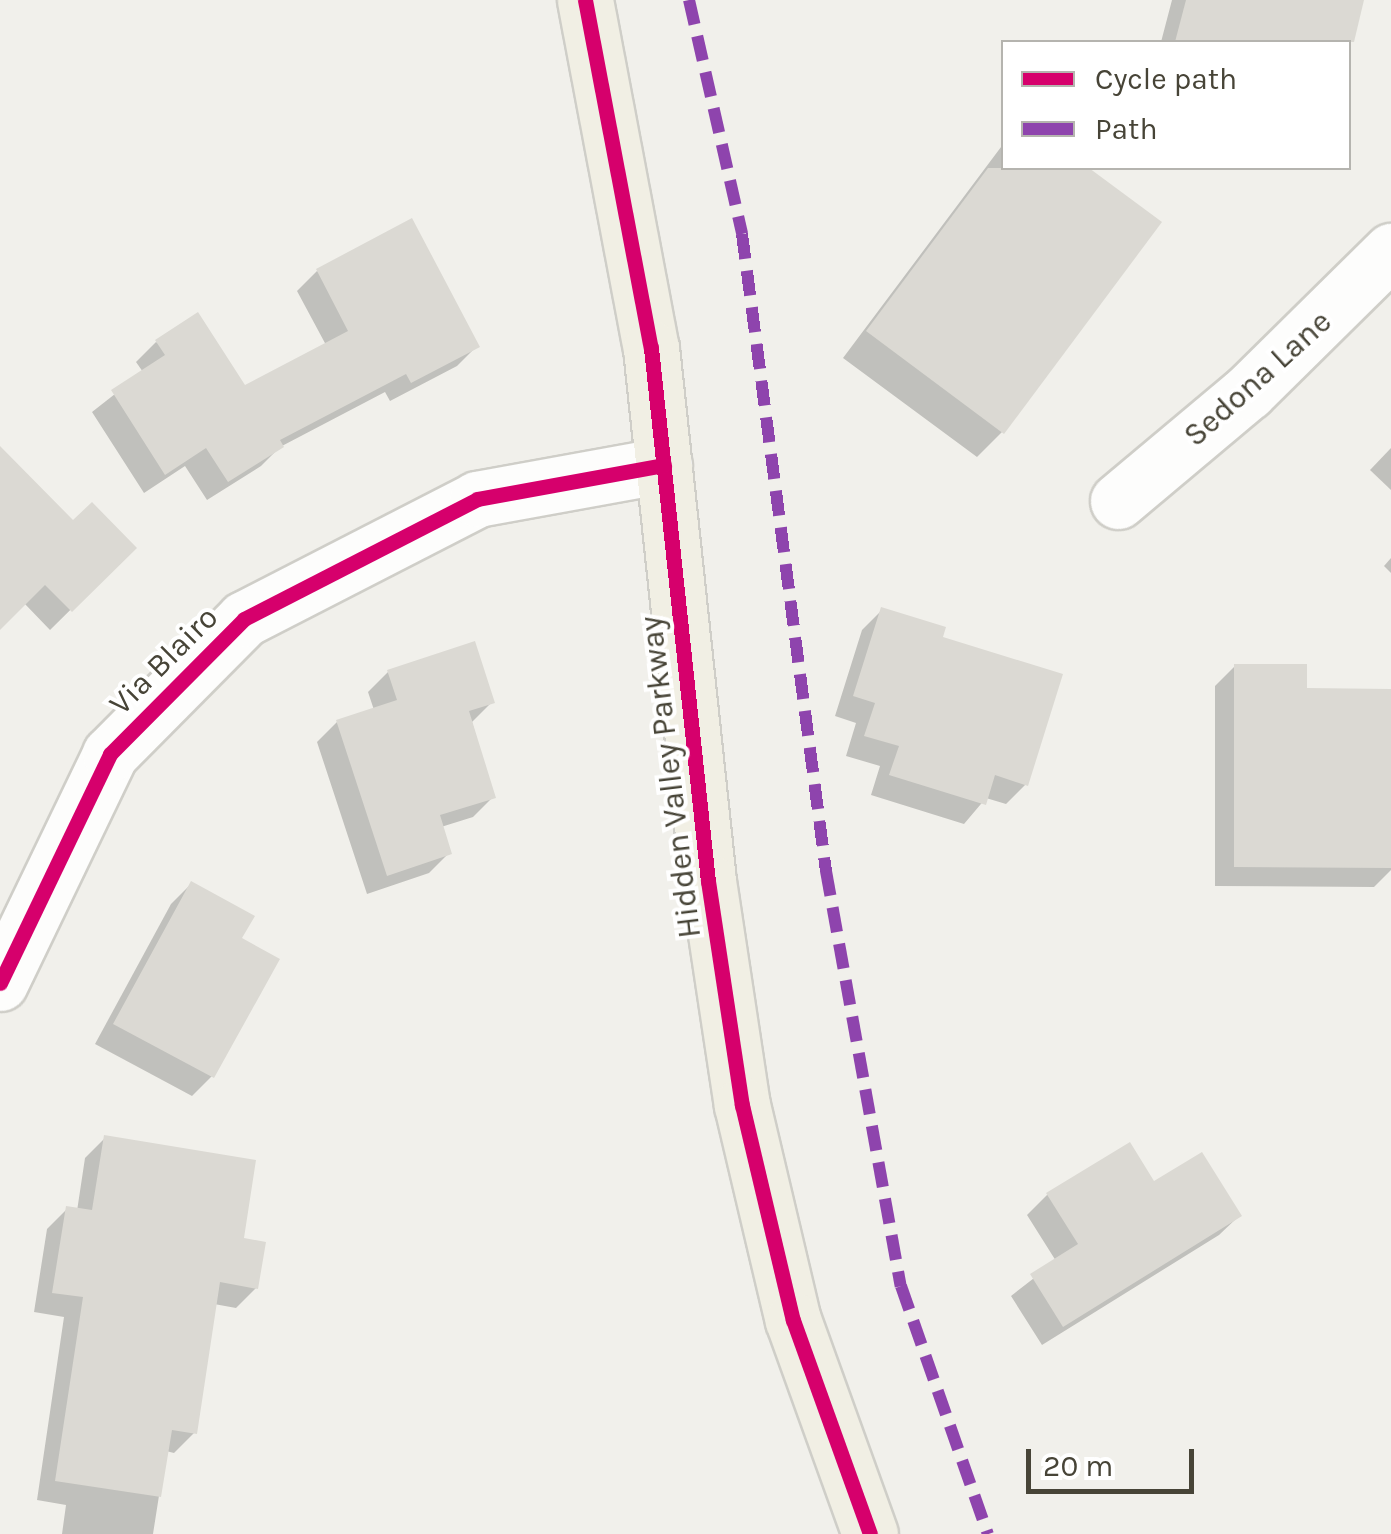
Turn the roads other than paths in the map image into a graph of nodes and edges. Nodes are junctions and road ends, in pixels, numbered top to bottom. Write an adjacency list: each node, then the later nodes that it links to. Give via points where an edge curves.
1 (585, 0): 3 (main road, Hidden Valley Parkway, via 650,348)
2 (1391, 251): 4 (street, Sedona Lane, via 1248,392)
3 (664, 464): 5 (street, Via Blairo, via 477,499 244,619 110,754); 6 (main road, Hidden Valley Parkway, via 708,882 742,1105 793,1320)
4 (1118, 501)
5 (0, 983)
6 (870, 1534)

